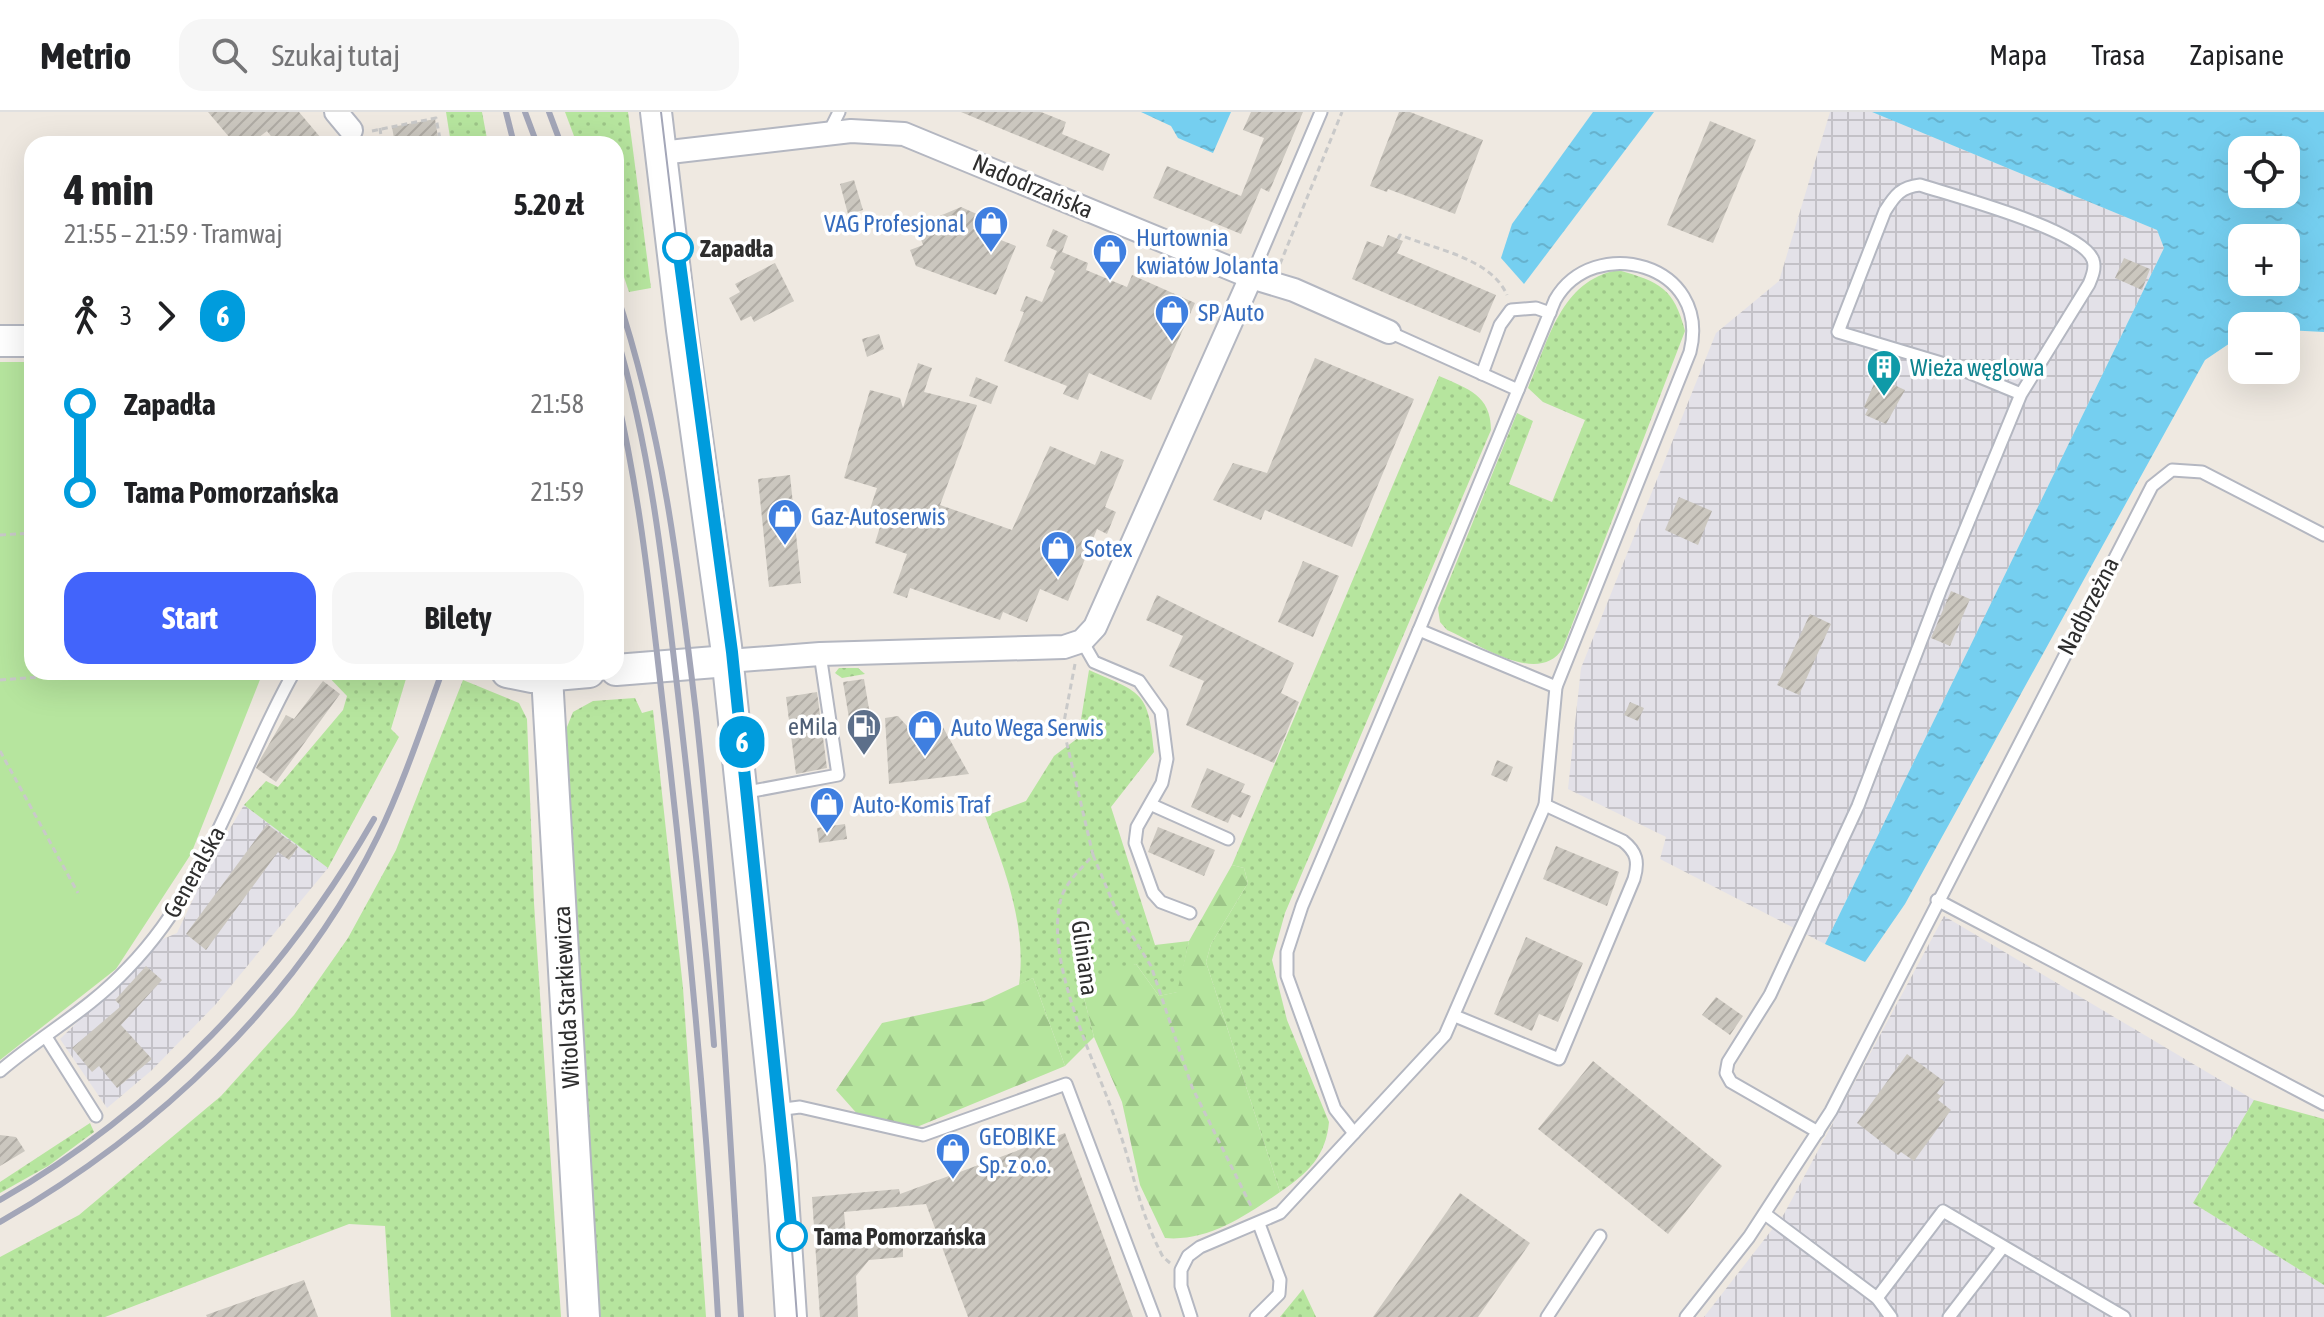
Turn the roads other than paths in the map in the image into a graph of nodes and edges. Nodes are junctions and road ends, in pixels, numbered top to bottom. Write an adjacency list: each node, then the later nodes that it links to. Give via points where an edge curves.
1 (336, 112): 5 (street)
2 (656, 112): 7 (street)
3 (839, 112): 6 (lane)
4 (1321, 112): 8 (lane)
5 (359, 131)
6 (829, 133): 7 (street, Nadodrzańska); 8 (street, Nadodrzańska, via 886,131 921,139)
7 (661, 153): 20 (street)
8 (1251, 277): 10 (street, Nadodrzańska); 18 (street, via 1095,627)
9 (1550, 313): 13 (lane, via 1511,310); 14 (lane); 24 (lane, via 1570,280 1618,263 1668,279 1695,318 1690,352)
10 (1389, 332): 13 (lane)
11 (0, 341): 12 (street)
12 (24, 341)
13 (1482, 374): 14 (lane)
14 (1518, 390): 17 (lane)
15 (2021, 394): 15 (lane, via 1958,368 1838,332 1885,211 1907,186 1920,185 2059,232 2074,238 2093,259 2089,284); 37 (lane, via 1858,806 1770,995 1728,1062 1731,1082)
16 (2324, 535): 29 (lane, Nadbrzeżna, via 2191,469 2172,470 2152,486)
17 (1419, 630): 24 (lane); 38 (lane, via 1287,952 1287,976 1335,1109)
18 (1082, 641): 19 (street, via 1064,647); 26 (lane, via 1094,662 1139,681 1161,712 1167,759)
19 (820, 654): 20 (street); 25 (lane, via 838,775)
20 (728, 661): 21 (street); 25 (street)
21 (624, 669)
22 (290, 680): 32 (lane, Generalska, via 208,854 177,906 129,967)
23 (547, 680): 44 (street, Witolda Starkiewicza)
24 (1556, 687): 27 (lane)
25 (742, 793): 35 (street)
26 (1152, 805): 28 (lane); 30 (lane, via 1137,827 1135,843 1153,893 1161,902)
27 (1545, 805): 31 (lane); 31 (lane, via 1623,841 1634,850 1638,867 1565,1046 1559,1059)
28 (1228, 839)
29 (1937, 900): 34 (lane); 37 (lane, Nadbrzeżna)
30 (1190, 913)
31 (1455, 1016): 38 (lane, via 1431,1053)
32 (46, 1037): 33 (lane, Generalska); 36 (lane)
33 (0, 1071)
34 (2324, 1104)
35 (775, 1110): 45 (street); 46 (lane, via 800,1107 923,1135 1066,1084)
36 (96, 1116)
37 (1818, 1132): 39 (lane, Nadbrzeżna)
38 (1354, 1133): 40 (lane, via 1290,1204)
39 (1765, 1214): 43 (lane); 50 (lane, Nadbrzeżna)
40 (1259, 1224): 47 (lane, via 1188,1256 1181,1286); 48 (lane, via 1280,1280 1279,1294)
41 (1600, 1236): 49 (lane)
42 (2003, 1247): 43 (lane, via 1943,1211); 52 (lane); 53 (lane)
43 (1877, 1298): 51 (lane)
44 (584, 1317)
45 (791, 1317)
46 (1154, 1317)
47 (1191, 1317)
48 (1256, 1317)
49 (1547, 1317)
50 (1686, 1317)
51 (1891, 1317)
52 (1949, 1317)
53 (2124, 1317)

